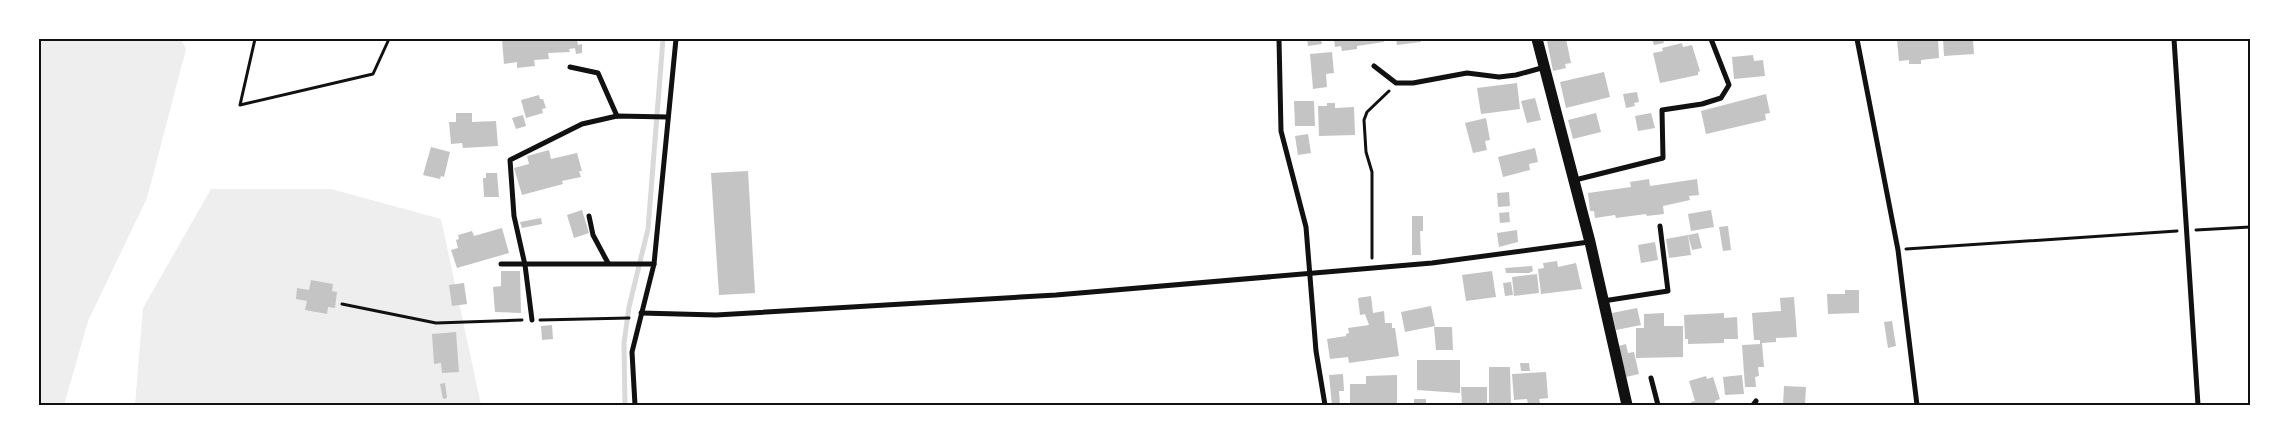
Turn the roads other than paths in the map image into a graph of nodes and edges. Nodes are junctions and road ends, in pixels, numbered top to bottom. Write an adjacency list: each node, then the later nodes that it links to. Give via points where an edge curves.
1 (676, 39): 11 (street)
2 (1279, 39): 20 (street, via 1281,131 1306,227)
3 (1537, 39): 9 (main road)
4 (1711, 39): 12 (street, via 1730,85 1722,98 1662,110 1663,158)
5 (1858, 39): 29 (street, via 1898,250)
6 (2174, 39): 30 (street)
7 (1374, 66): 9 (street, via 1396,83 1423,82 1467,73 1499,77)
8 (570, 67): 10 (street, via 598,73)
9 (1546, 67): 12 (main road)
10 (617, 116): 11 (street); 19 (street, via 582,124 510,160 514,216)
11 (668, 117): 18 (street)
12 (1574, 180): 15 (main road)
13 (589, 216): 16 (street, via 593,236)
14 (1660, 226): 21 (street, via 1668,291)
15 (1590, 242): 20 (street, via 1432,263); 21 (main road)
16 (608, 263): 18 (street); 19 (street)
17 (501, 264): 19 (street)
18 (654, 264): 22 (street)
19 (525, 265): 23 (street)
20 (1308, 274): 22 (street, via 1056,295 716,315); 26 (street)
21 (1603, 301): 27 (main road)
22 (641, 313): 25 (street, via 632,352)
23 (532, 320)
24 (1651, 378): 28 (street)
25 (635, 405)
26 (1325, 405)
27 (1627, 405)
28 (1658, 405)
29 (1917, 405)
30 (2198, 405)

